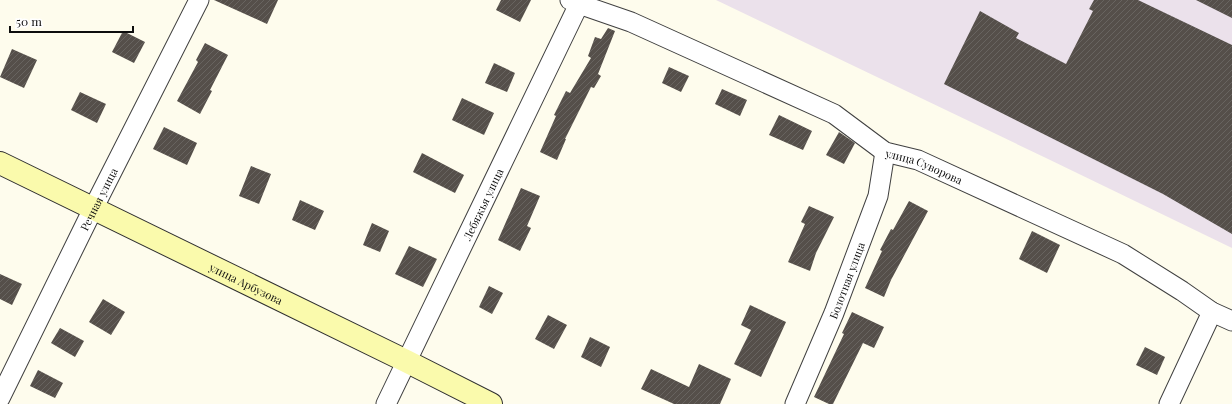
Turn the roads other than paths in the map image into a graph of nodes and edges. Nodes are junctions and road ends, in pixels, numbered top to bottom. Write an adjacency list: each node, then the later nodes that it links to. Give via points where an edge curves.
1 (199, 0): 5 (street, Речная улица)
2 (575, 2): 3 (street, улица Суворова, via 631,22 834,114); 8 (street, Лебяжья улица)
3 (885, 152): 6 (street, улица Суворова, via 918,160 1123,254); 12 (street, Болотная улица, via 878,196 834,313)
4 (0, 164): 5 (street, улица Арбузова)
5 (93, 209): 8 (street, улица Арбузова); 9 (street, Речная улица)
6 (1212, 312): 7 (street, улица Суворова); 13 (street)
7 (1232, 321)
8 (406, 361): 10 (street, Лебяжья улица); 11 (street, улица Арбузова)
9 (0, 398)
10 (386, 404)
11 (491, 404)
12 (795, 404)
13 (1169, 404)

